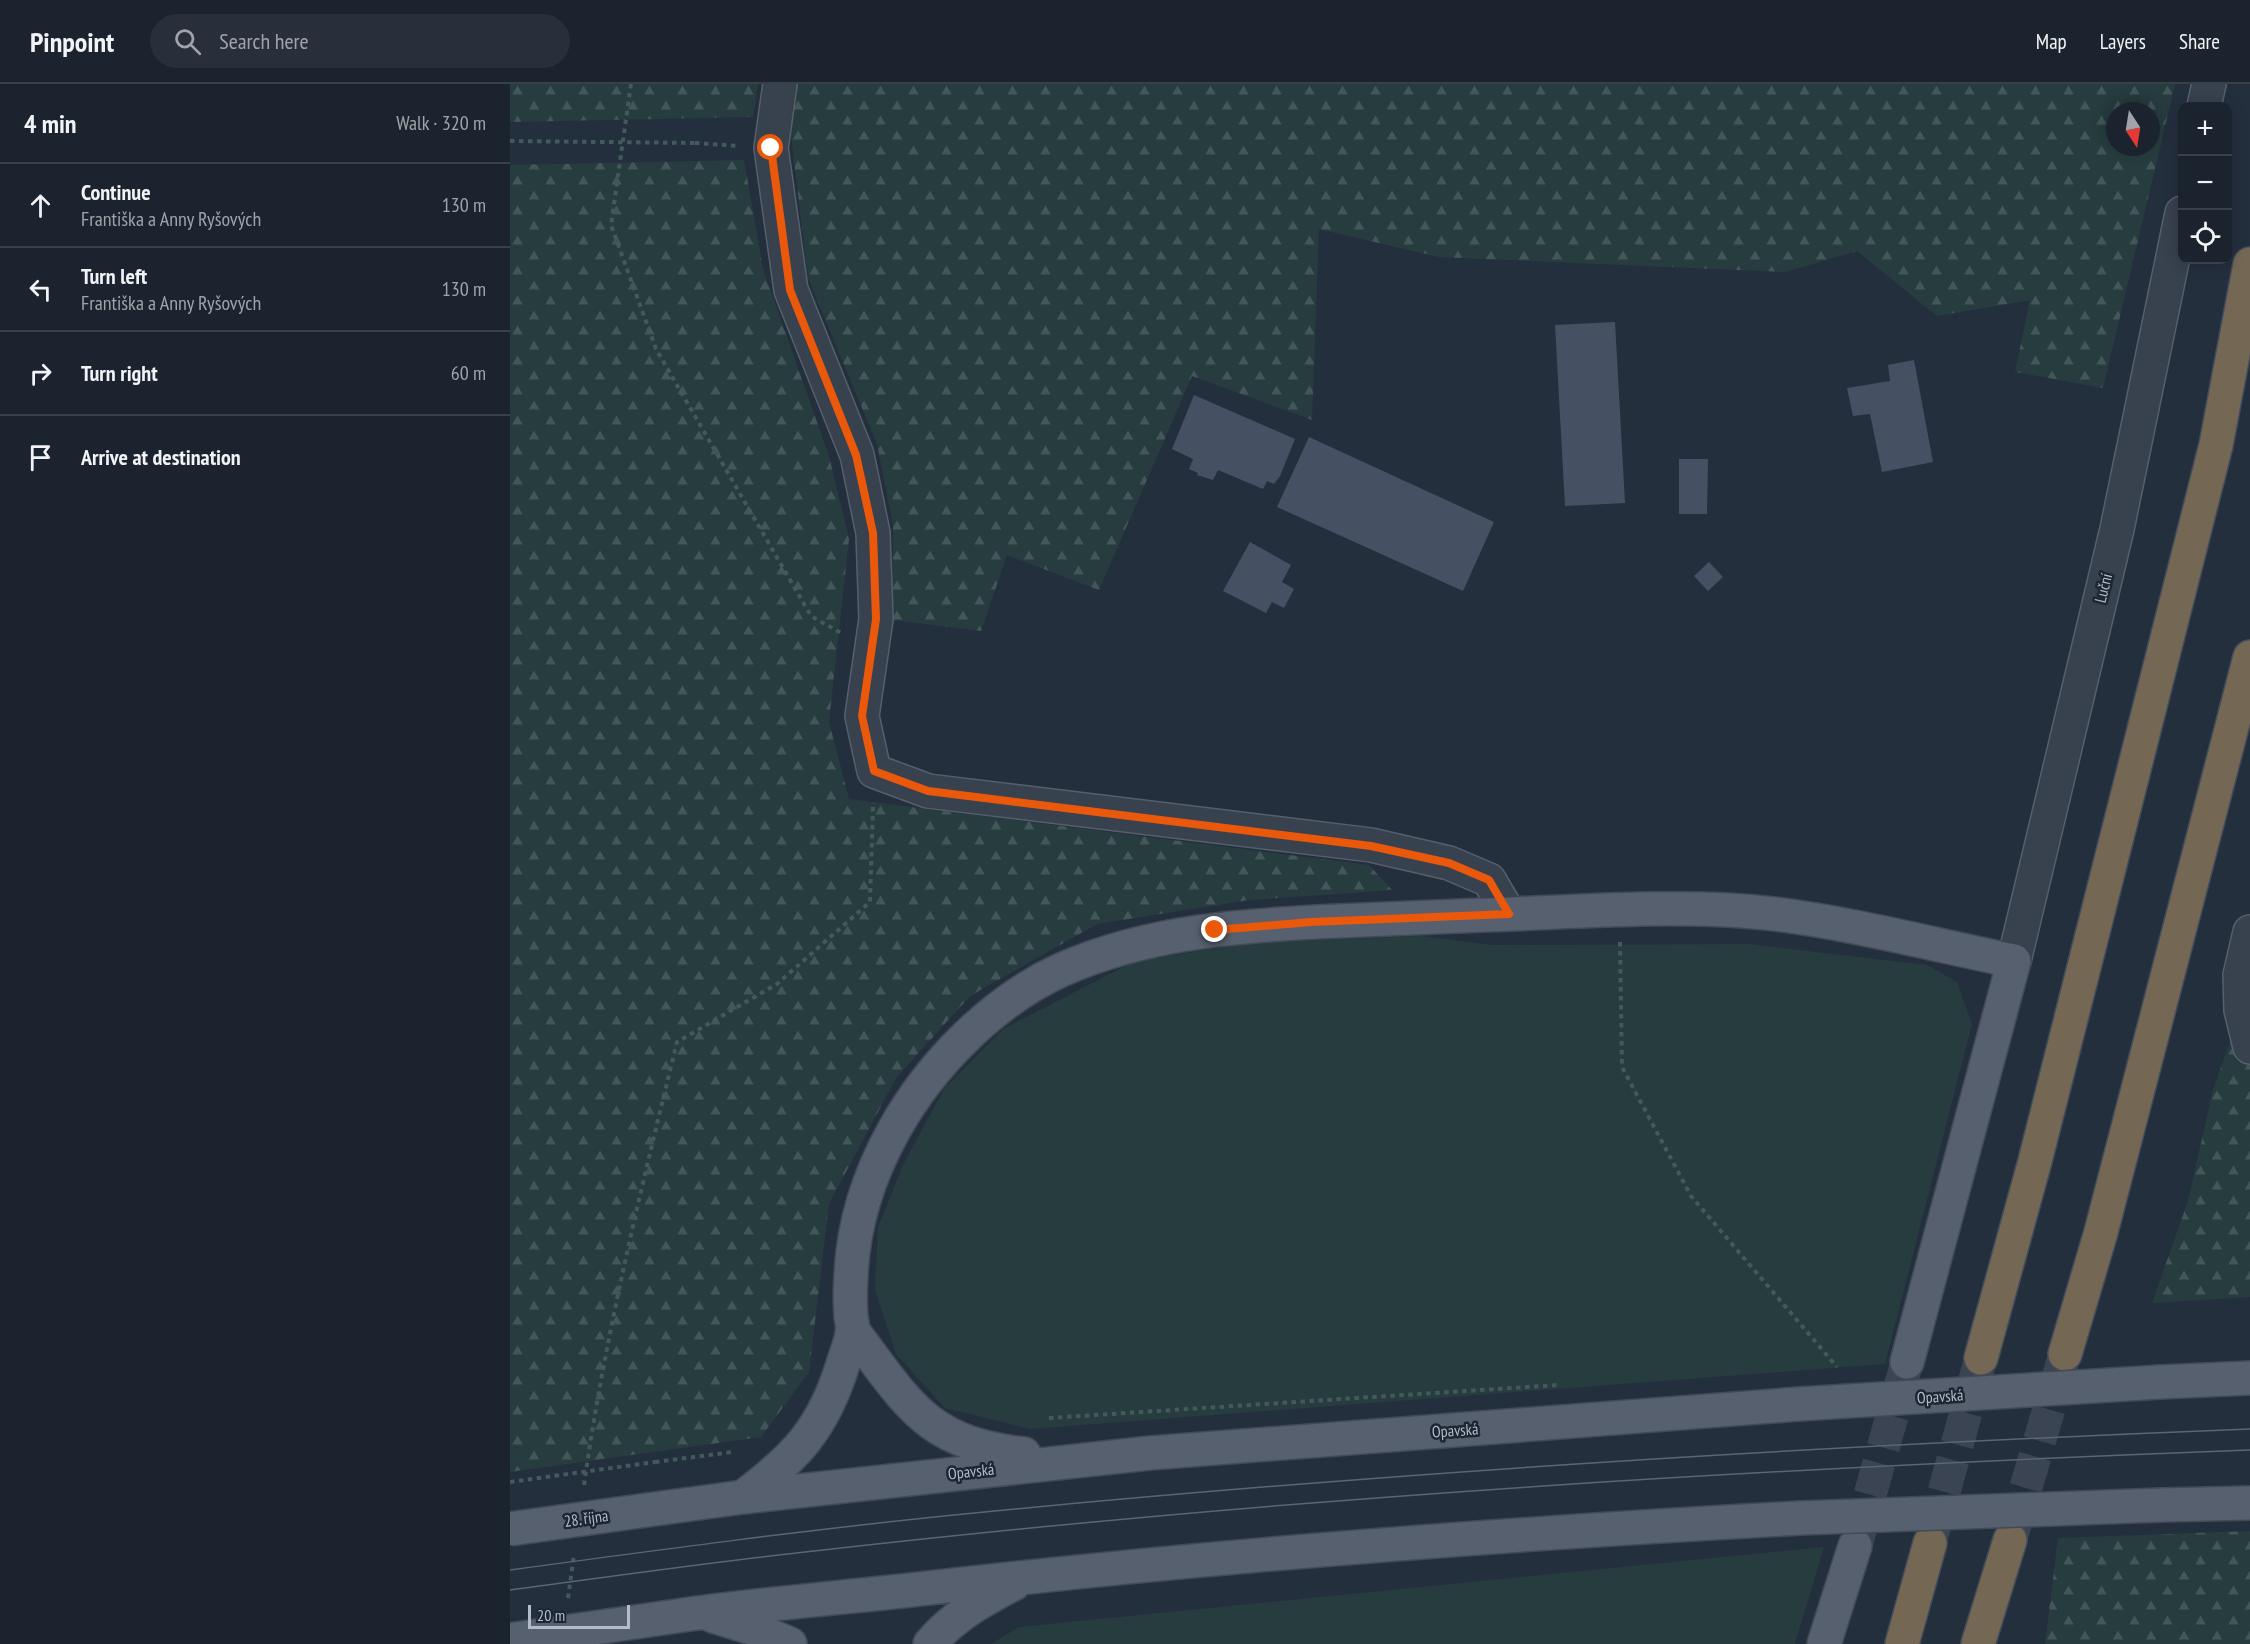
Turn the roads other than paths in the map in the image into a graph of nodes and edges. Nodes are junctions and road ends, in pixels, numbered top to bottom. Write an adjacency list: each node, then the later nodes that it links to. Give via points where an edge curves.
1 (780, 84): 7 (street, via 771,148 790,290 856,455 873,533 876,619 862,716 874,771 928,791 1382,848 1449,863 1489,880)
2 (2209, 84): 3 (street)
3 (2205, 102)
4 (2178, 232): 9 (street, Luční, via 2117,529)
5 (2250, 264): 13 (highway, via 2216,445 2035,1161)
6 (2250, 657): 12 (highway, via 2101,1232)
7 (1509, 914): 9 (main road, via 1727,910 1771,914); 11 (main road, via 1300,923 1152,939 1085,960 1031,987 981,1024 937,1066 884,1150 865,1196 856,1236 850,1293)
8 (2250, 932): 10 (street, via 2240,975 2241,1010)
9 (2014, 961): 14 (main road)
10 (2250, 1047)
11 (853, 1331): 16 (main road, via 906,1401 952,1437 981,1447); 17 (main road, via 825,1409 804,1443)
12 (2065, 1354)
13 (1981, 1358)
14 (1907, 1362)
15 (2250, 1378): 16 (main road, Opavská, bridge, via 1799,1404)
16 (1074, 1460): 17 (main road, Opavská)
17 (743, 1497): 19 (main road, Opavská)
18 (2250, 1503): 24 (main road, bridge, via 1800,1518 1483,1538)
19 (662, 1508): 20 (main road, 28. října, bridge)
20 (510, 1529)
21 (2010, 1540): 31 (highway)
22 (1930, 1543): 30 (highway)
23 (1856, 1546): 29 (main road)
24 (1030, 1575): 25 (main road); 28 (main road, via 962,1613)
25 (690, 1614): 26 (main road, bridge); 27 (main road, via 755,1629)
26 (510, 1640)
27 (790, 1644)
28 (930, 1644)
29 (1824, 1644)
30 (1902, 1644)
31 (1978, 1644)

